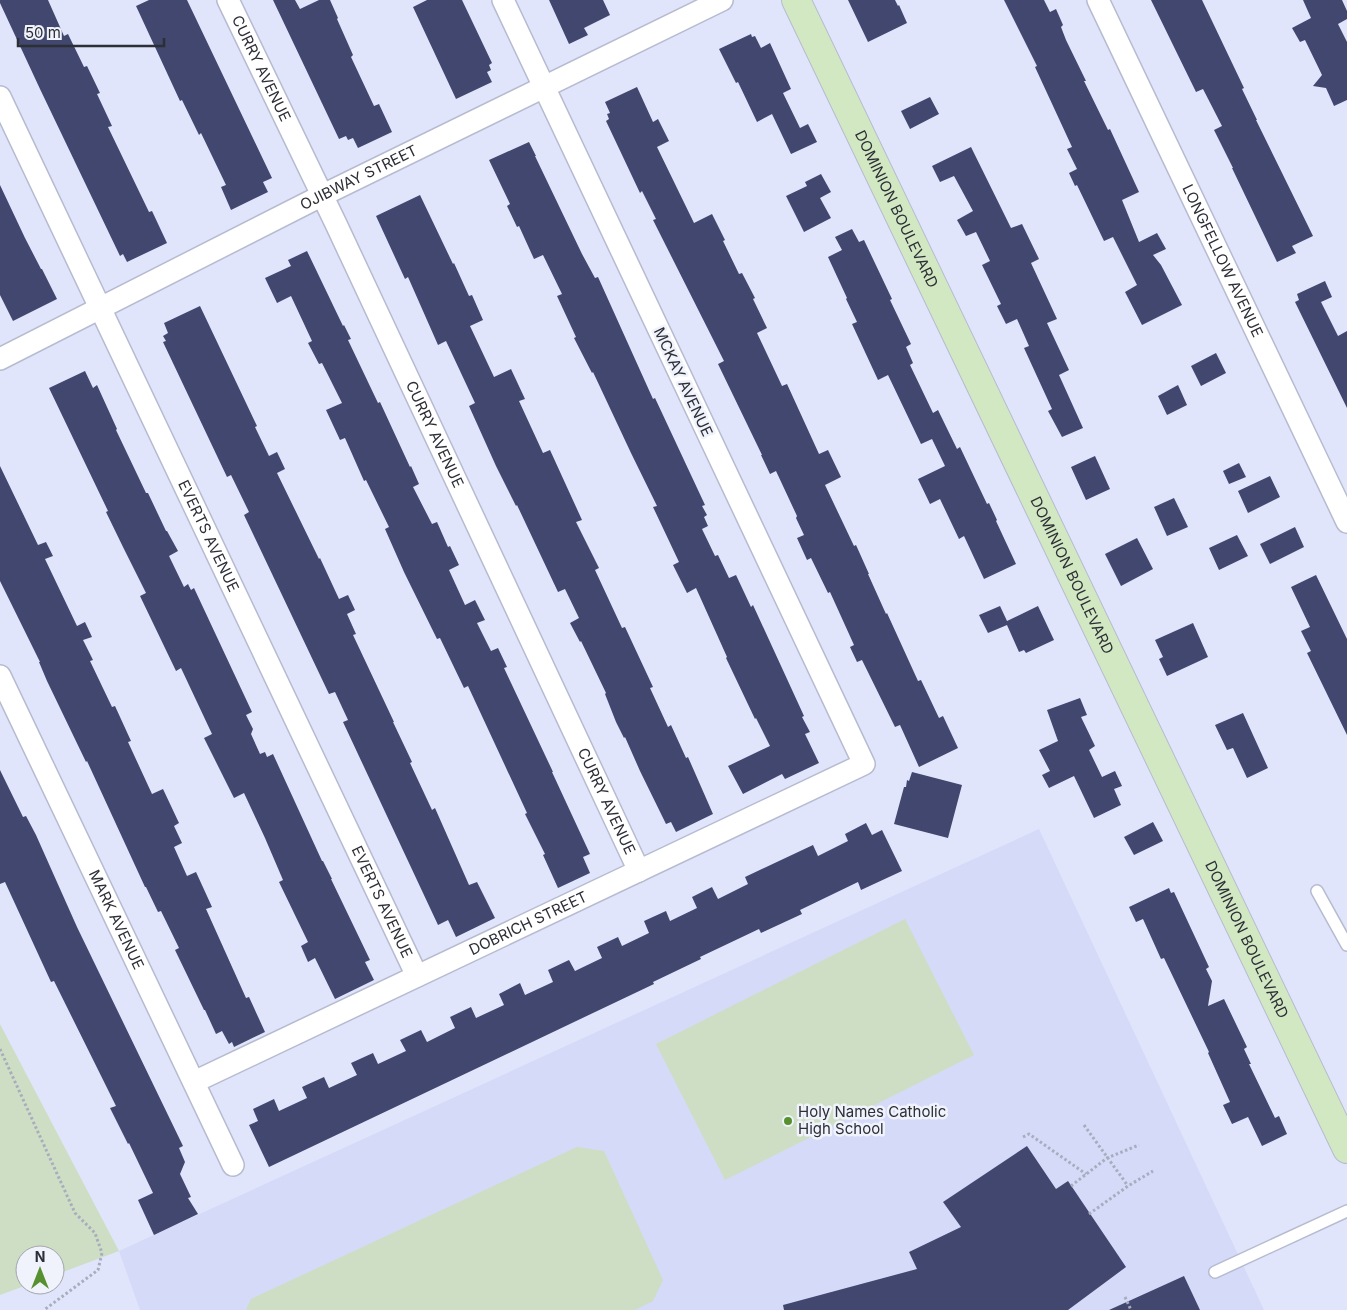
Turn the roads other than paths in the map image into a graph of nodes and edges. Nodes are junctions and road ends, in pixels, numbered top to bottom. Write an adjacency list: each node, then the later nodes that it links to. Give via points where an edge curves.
1 (228, 0): 8 (street, CURRY AVENUE)
2 (503, 0): 6 (street, MCKAY AVENUE)
3 (722, 0): 6 (street, OJIBWAY STREET)
4 (796, 0): 19 (street, DOMINION BOULEVARD)
5 (1098, 0): 11 (street, LONGFELLOW AVENUE)
6 (544, 86): 8 (street, OJIBWAY STREET); 13 (street, MCKAY AVENUE)
7 (0, 97): 9 (street, EVERTS AVENUE)
8 (322, 196): 9 (street, OJIBWAY STREET); 14 (street, CURRY AVENUE)
9 (100, 308): 10 (street, OJIBWAY STREET); 17 (street, EVERTS AVENUE)
10 (0, 359)
11 (1347, 522)
12 (0, 676): 18 (street, MARK AVENUE)
13 (864, 764): 14 (street, DOBRICH STREET)
14 (639, 871): 17 (street, DOBRICH STREET)
15 (1317, 891): 16 (lane)
16 (1347, 945)
17 (417, 976): 18 (street, DOBRICH STREET)
18 (194, 1082): 20 (street, MARK AVENUE)
19 (1347, 1149)
20 (233, 1164)
21 (1347, 1211): 22 (lane)
22 (1215, 1272)

